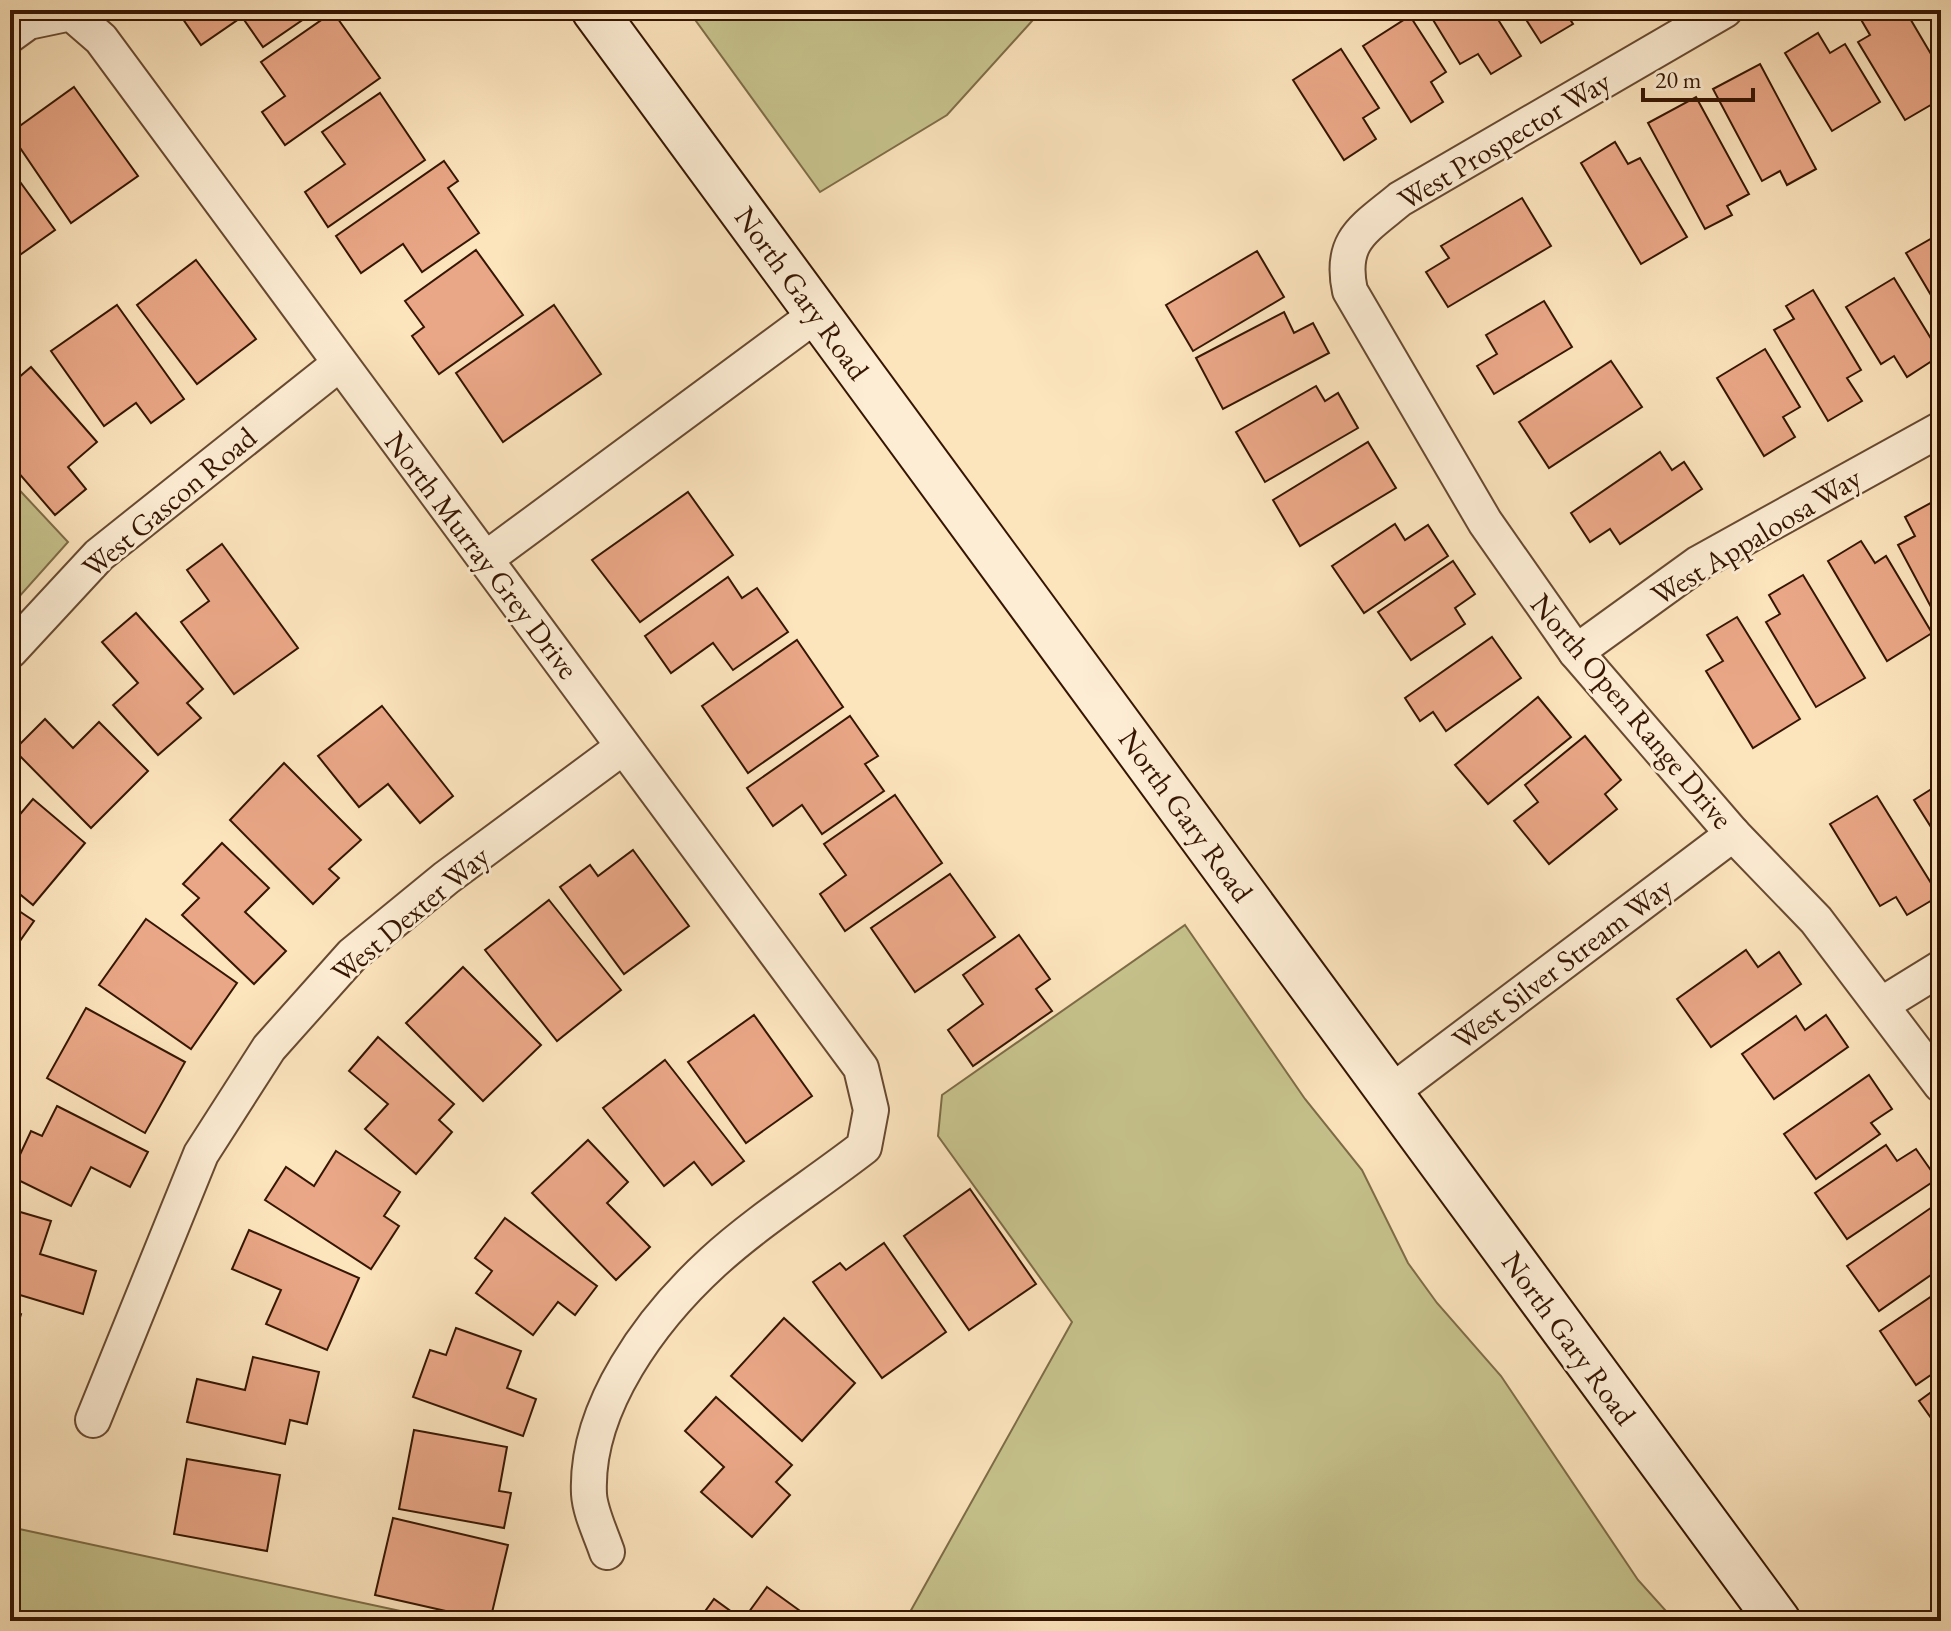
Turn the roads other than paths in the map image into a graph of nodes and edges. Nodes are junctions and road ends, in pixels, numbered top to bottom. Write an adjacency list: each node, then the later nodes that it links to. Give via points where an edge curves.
1 (594, 10): 5 (main road, North Gary Road)
2 (1725, 10): 4 (street, West Prospector Way, via 1400,199 1359,232)
3 (10, 35): 6 (street, North Murray Grey Drive, via 28,22 71,13 101,39)
4 (1345, 265): 10 (street, North Open Range Drive, via 1350,291 1485,522)
5 (817, 314): 8 (street); 16 (main road, North Gary Road)
6 (339, 364): 8 (street, North Murray Grey Drive); 9 (street, West Gascon Road, via 99,555)
7 (1941, 429): 10 (street, West Appaloosa Way, via 1699,563)
8 (487, 558): 11 (street, North Murray Grey Drive)
9 (10, 651)
10 (1576, 652): 12 (street, North Open Range Drive)
11 (623, 747): 17 (street, West Dexter Way, via 352,955 269,1048 201,1154); 18 (street, North Murray Grey Drive, via 861,1068 871,1110 864,1147 713,1262 655,1326 613,1392 592,1451 589,1496)
12 (1733, 834): 14 (street, North Open Range Drive, via 1816,920); 16 (street, West Silver Stream Way)
13 (1941, 968): 14 (street)
14 (1881, 1005): 15 (street, North Open Range Drive)
15 (1941, 1085)
16 (1390, 1093): 19 (main road, North Gary Road)
17 (93, 1420)
18 (607, 1552)
19 (1778, 1621)

